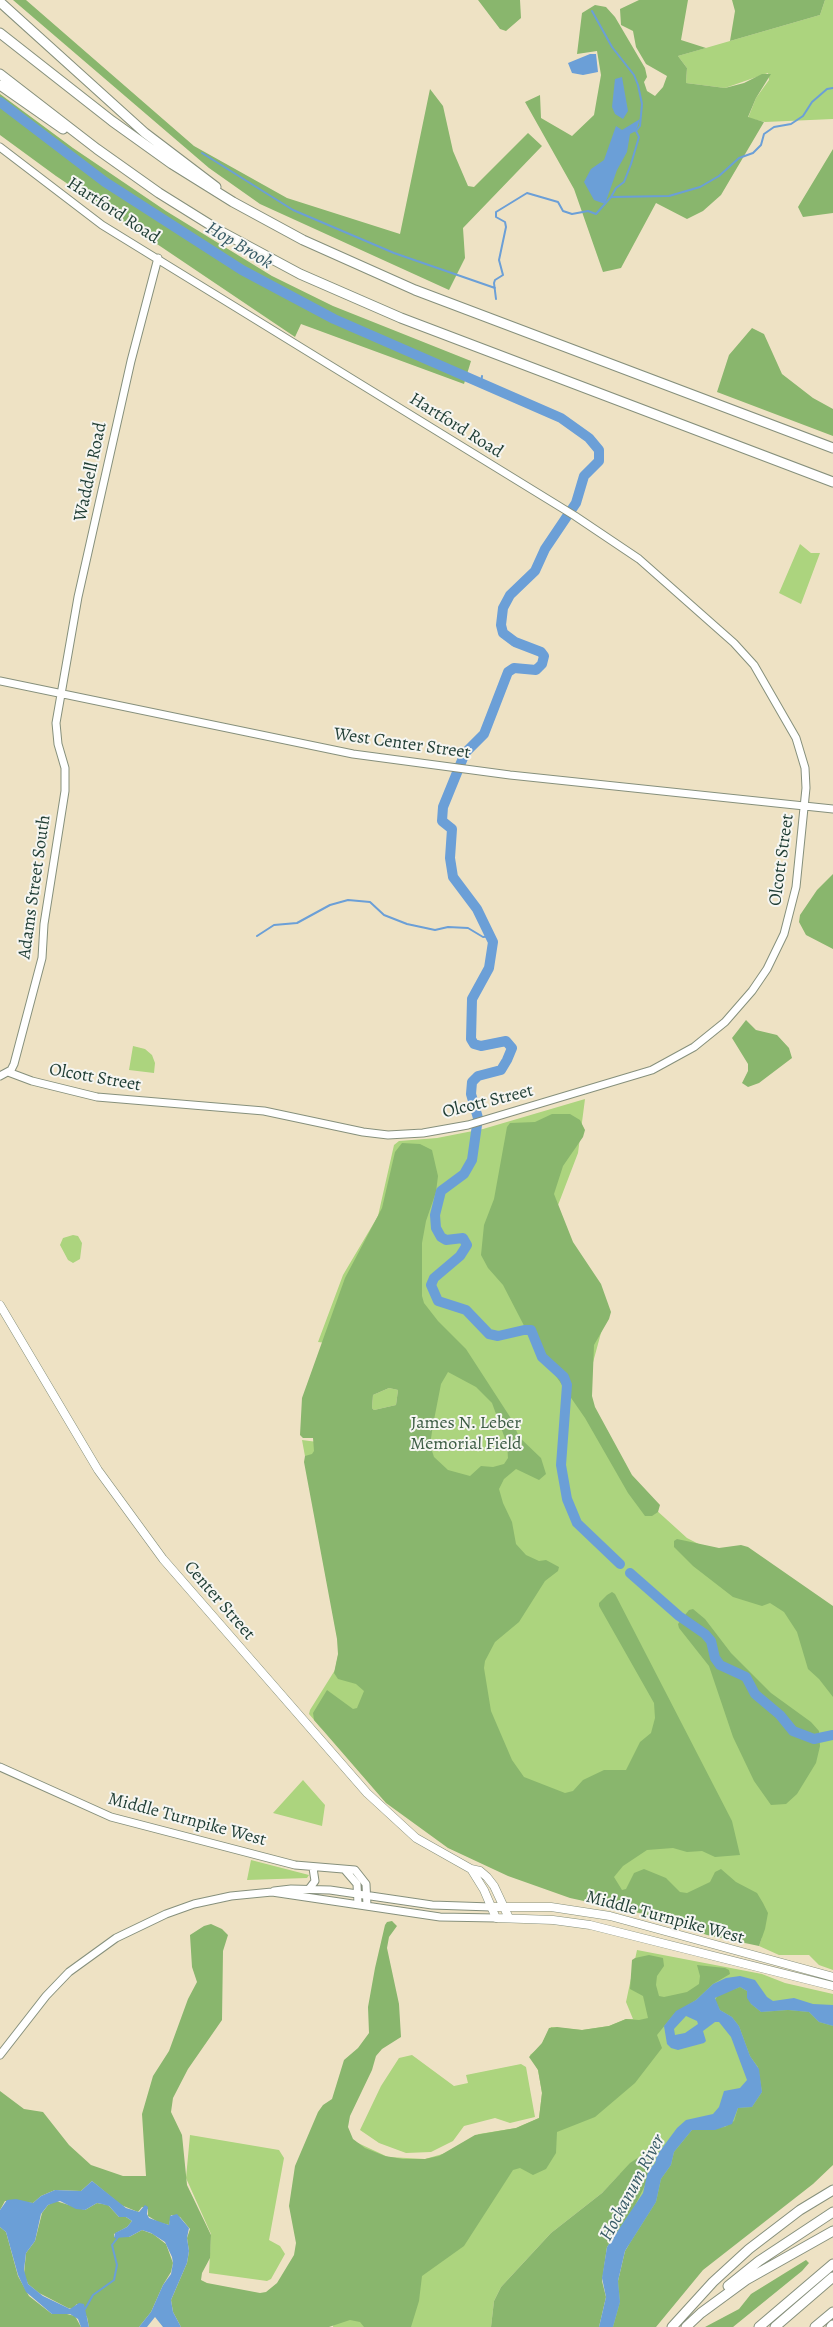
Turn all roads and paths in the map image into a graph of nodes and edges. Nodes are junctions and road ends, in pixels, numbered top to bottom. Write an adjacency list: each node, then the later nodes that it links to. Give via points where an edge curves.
1 (0, 2): 7 (highway, via 146,133)
2 (0, 33): 7 (highway, via 150,149)
3 (0, 74): 5 (highway)
4 (0, 85): 5 (highway, via 50,121)
5 (82, 138): 10 (highway, via 184,209 307,278 383,311)
6 (0, 147): 8 (main road, Hartford Road, via 83,212)
7 (233, 202): 9 (highway, via 370,271)
8 (158, 258): 12 (main road, Waddell Road, via 131,361 78,597); 13 (main road, Hartford Road, via 574,515 639,559 734,642 754,665 786,719 802,754)
9 (833, 448)
10 (833, 482)
11 (0, 681): 12 (main road, West Center Street)
12 (62, 694): 13 (main road, West Center Street, via 347,753 452,768); 15 (main road, Adams Street South, via 56,732 65,768 65,791 44,924 42,958 15,1061)
13 (805, 805): 14 (main road, West Center Street); 15 (main road, Olcott Street, via 796,887 784,934 763,975 725,1022 694,1047 652,1070 468,1125 423,1133 375,1134 264,1111 97,1097 32,1082)
14 (833, 809)
15 (8, 1072): 16 (main road)
16 (0, 1076)
17 (0, 1304): 21 (main road, Center Street, via 98,1470 163,1559 367,1793 416,1838)
18 (0, 1767): 19 (main road, Middle Turnpike West, via 111,1817)
19 (313, 1868): 20 (main road, Middle Turnpike West); 22 (main road, via 315,1882)
20 (344, 1869): 24 (main road, via 354,1878); 25 (main road, Middle Turnpike West, via 360,1874)
21 (471, 1869): 28 (main road); 29 (main road, Center Street, via 480,1870 490,1880)
22 (309, 1889): 23 (main road); 24 (main road)
23 (272, 1892): 26 (main road, Middle Turnpike West); 36 (main road, via 234,1895 188,1906 116,1938 69,1972)
24 (359, 1894): 25 (main road); 26 (main road)
25 (368, 1896): 27 (main road, Middle Turnpike West); 28 (main road, Middle Turnpike West, via 439,1906)
26 (358, 1904): 27 (main road, Middle Turnpike West)
27 (367, 1906): 30 (main road, Middle Turnpike West, via 443,1917)
28 (491, 1907): 29 (main road, Middle Turnpike West); 30 (main road)
29 (504, 1907): 31 (main road, Center Street); 32 (main road, Middle Turnpike West, via 558,1908 604,1915)
30 (496, 1918): 31 (main road, Middle Turnpike West)
31 (509, 1918): 33 (main road, Middle Turnpike West, via 594,1926)
32 (781, 1964): 33 (main road); 34 (main road, Middle Turnpike West)
33 (778, 1973): 35 (main road, Middle Turnpike West)
34 (833, 1978)
35 (833, 1986)
36 (0, 2054)
37 (833, 2184): 39 (highway)
38 (833, 2190): 39 (highway)
39 (800, 2210): 46 (highway, via 733,2263)
40 (833, 2212): 45 (highway, via 747,2270)
41 (833, 2231): 45 (highway, via 752,2276)
42 (833, 2264): 48 (highway)
43 (833, 2277): 49 (highway)
44 (833, 2312): 50 (highway)
45 (701, 2313): 47 (highway)
46 (672, 2327)
47 (686, 2327)
48 (758, 2327)
49 (775, 2327)
50 (815, 2327)

